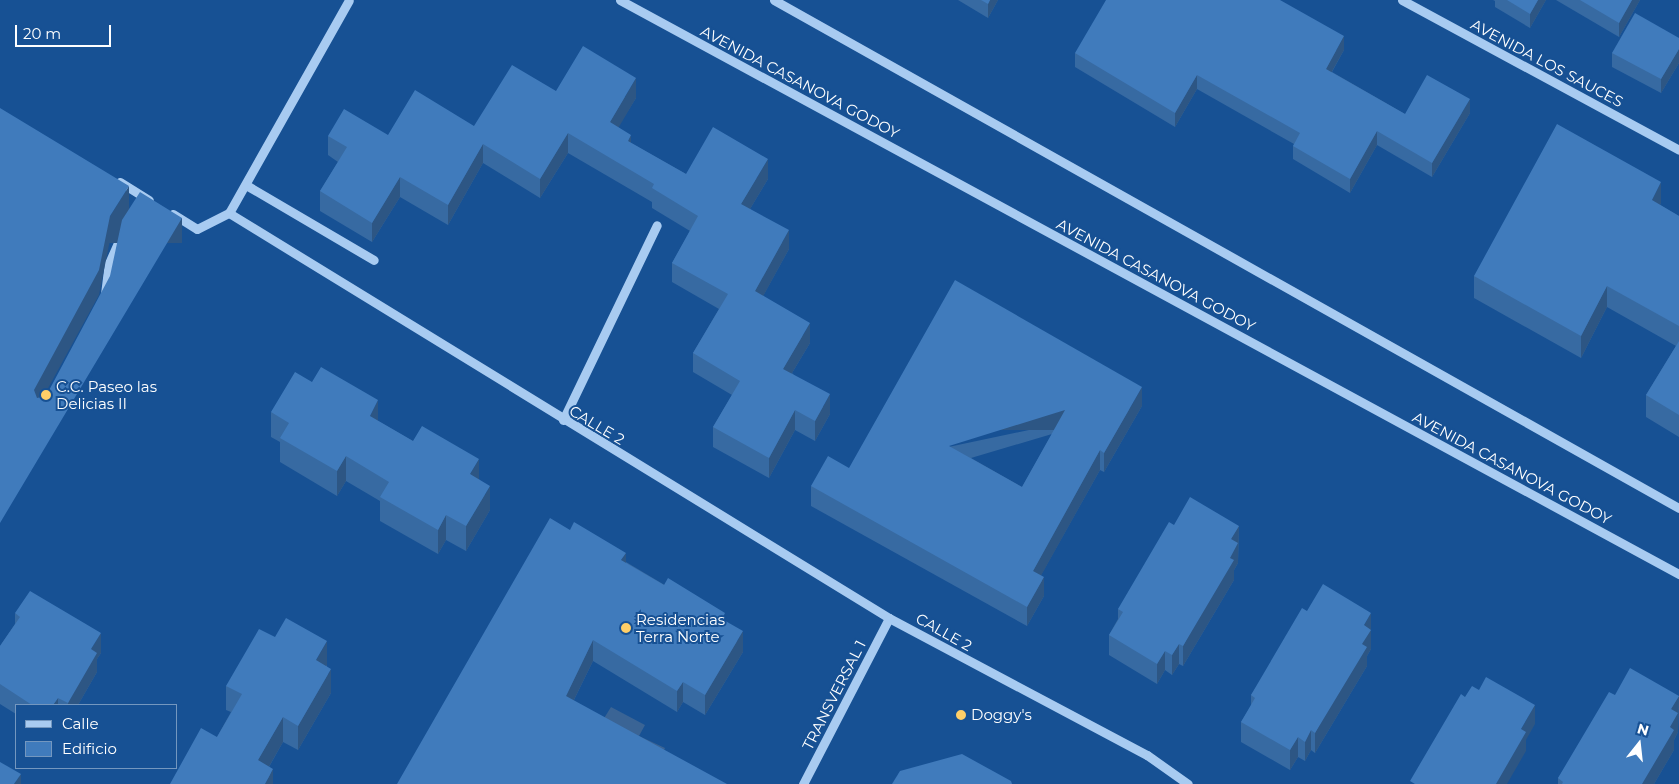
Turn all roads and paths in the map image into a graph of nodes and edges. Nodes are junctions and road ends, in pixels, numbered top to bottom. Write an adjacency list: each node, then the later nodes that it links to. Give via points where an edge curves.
1 (349, 0): 7 (street)
2 (620, 0): 15 (street, AVENIDA CASANOVA GODOY)
3 (774, 0): 14 (street)
4 (1402, 0): 5 (street, AVENIDA LOS SAUCES)
5 (1679, 150)
6 (110, 176): 8 (street, via 142,201 197,229)
7 (246, 185): 8 (street); 11 (street)
8 (229, 213): 13 (street, CALLE 2)
9 (130, 220): 12 (street, via 109,263)
10 (657, 225): 13 (street)
11 (374, 260)
12 (100, 305)
13 (563, 420): 16 (street, CALLE 2)
14 (1679, 508)
15 (1679, 574)
16 (890, 618): 17 (street, TRANSVERSAL 1); 18 (street, CALLE 2, via 1147,755)
17 (803, 784)
18 (1188, 784)

